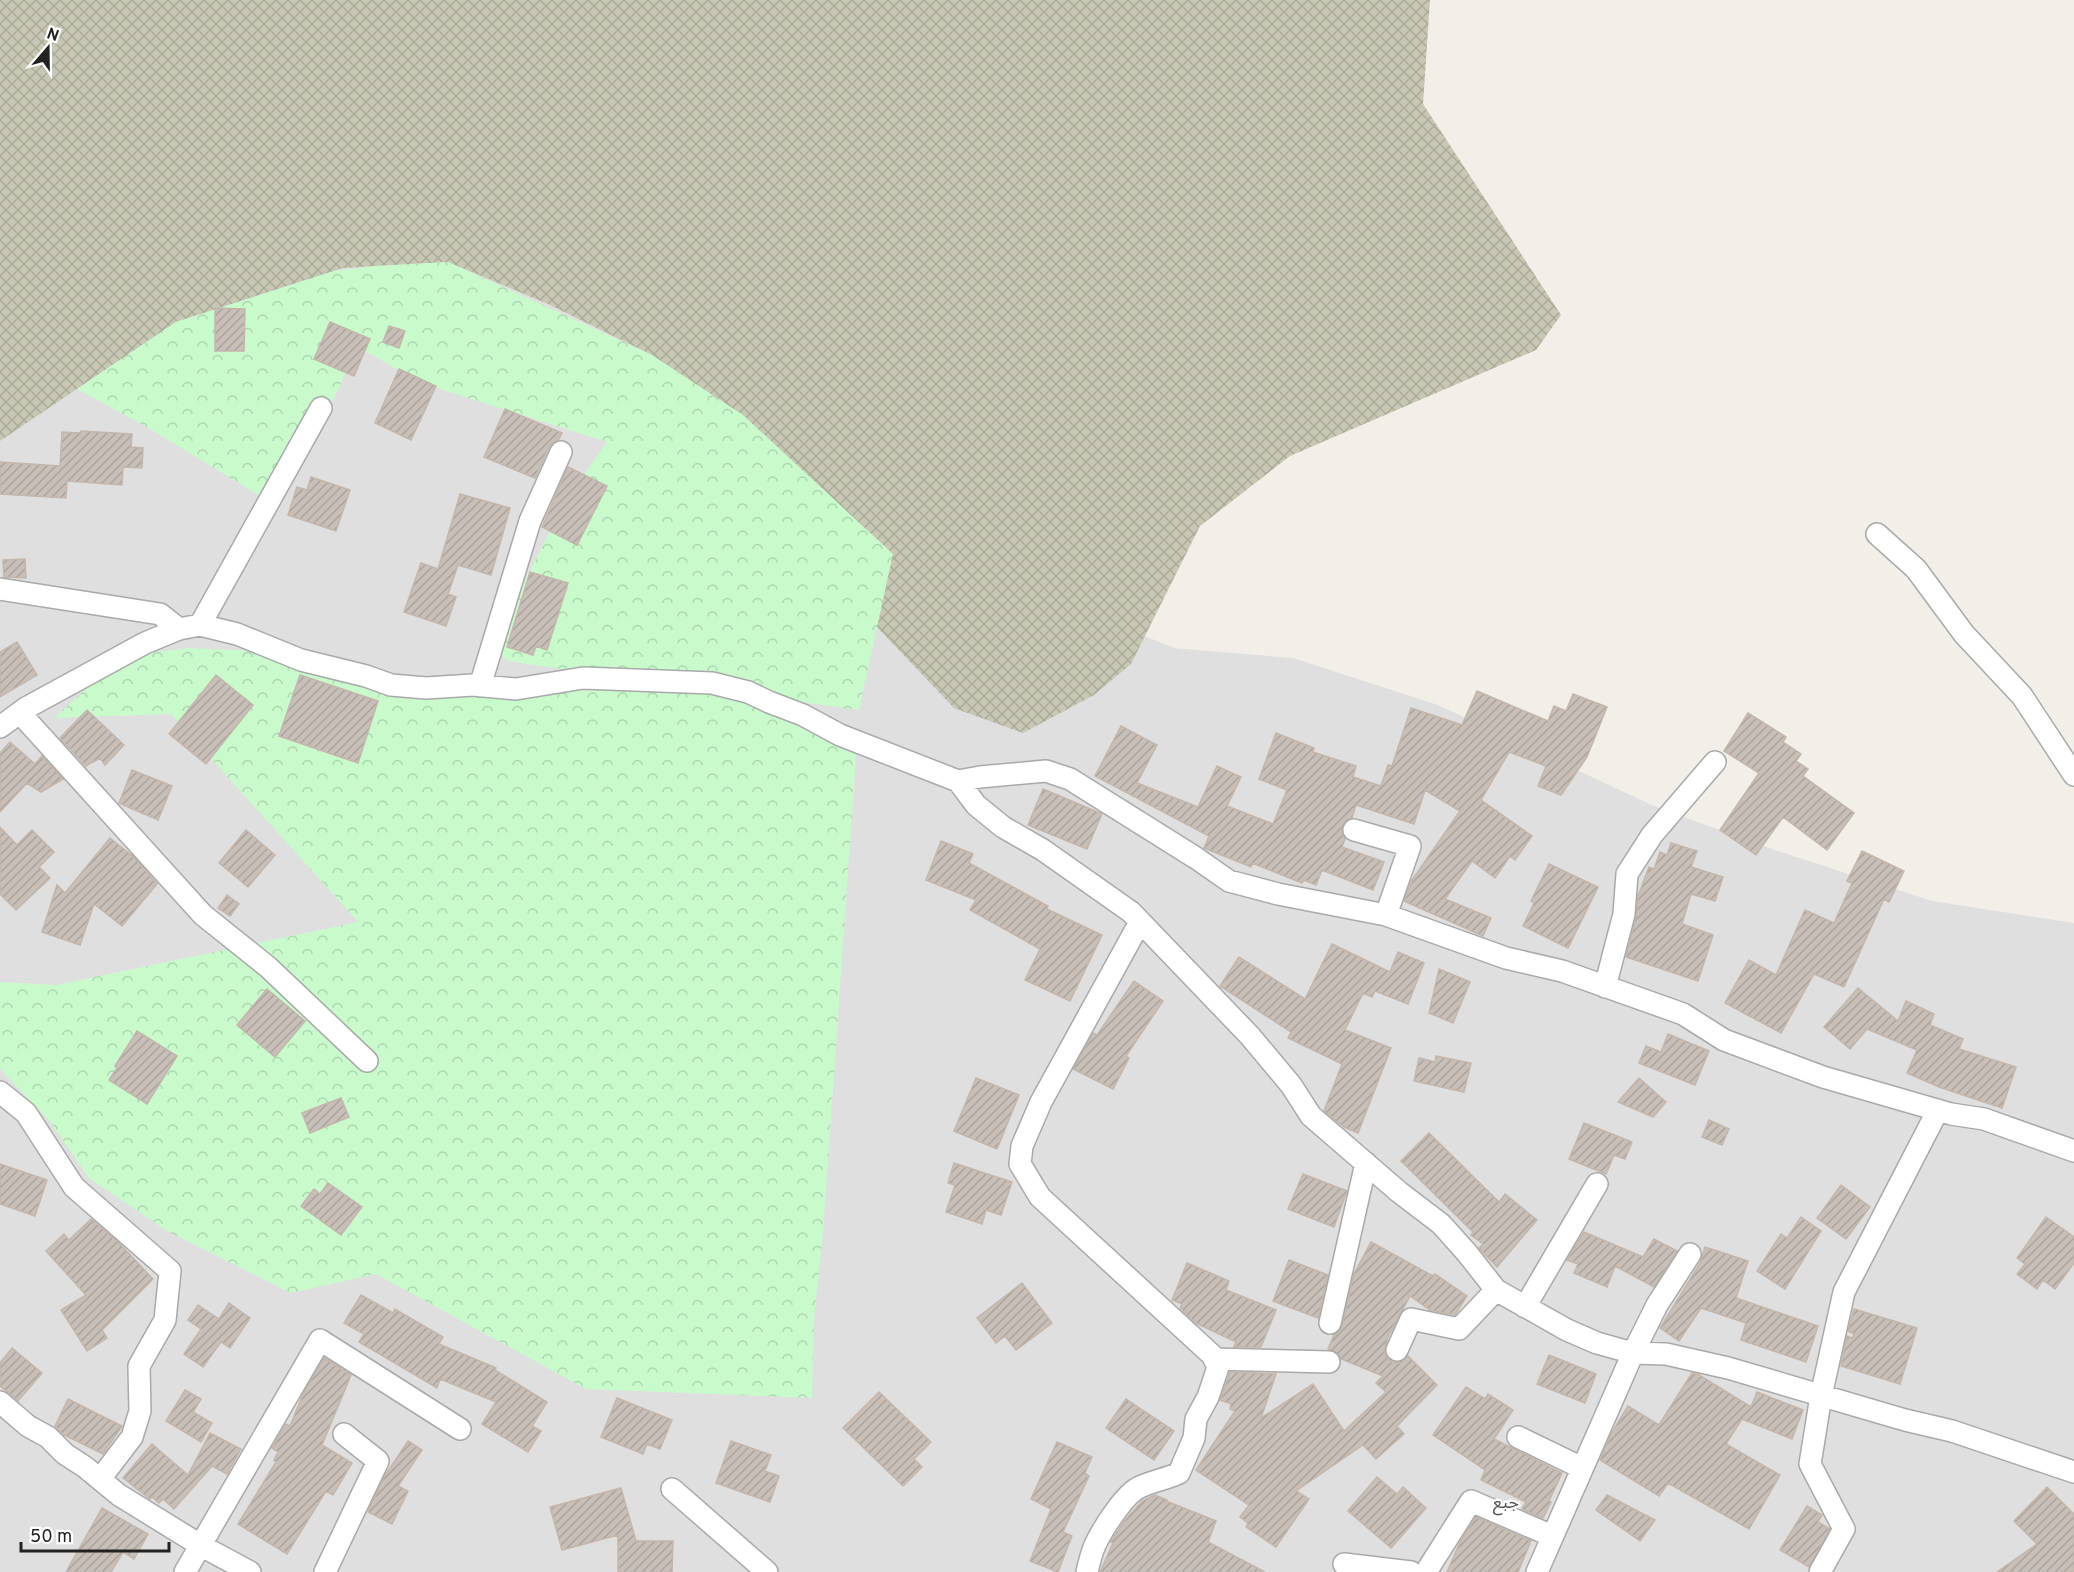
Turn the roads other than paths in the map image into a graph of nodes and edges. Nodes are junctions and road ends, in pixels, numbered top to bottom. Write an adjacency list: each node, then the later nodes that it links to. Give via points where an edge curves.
1 (321, 408): 5 (street)
2 (561, 453): 7 (street, via 530,520)
3 (1877, 534): 11 (street, via 1916,569 1964,634 2022,696)
4 (0, 589): 6 (street, via 160,614)
5 (200, 625): 6 (street); 7 (street, via 237,634 301,660 391,685)
6 (179, 629): 8 (street, via 145,643)
7 (480, 686): 12 (street, via 516,689 583,678 712,683 748,692 840,735)
8 (20, 713): 9 (street); 17 (street, via 203,915 268,968)
9 (0, 728)
10 (1715, 762): 16 (street, via 1652,835 1627,874 1624,914)
11 (2074, 775)
12 (958, 781): 14 (street, via 1046,771 1070,779 1229,881); 15 (street, via 976,805 1003,827 1108,895)
13 (1354, 830): 14 (street, via 1410,846)
14 (1386, 915): 16 (street, via 1506,958 1562,971)
15 (1140, 922): 21 (street, via 1250,1036 1292,1085 1311,1116); 29 (street, via 1041,1102 1022,1146 1020,1164 1040,1197)
16 (1605, 987): 19 (street, via 1683,1014 1724,1040 1761,1055)
17 (367, 1061)
18 (0, 1092): 38 (street, via 26,1113 74,1187 170,1271 165,1320 140,1366 140,1410 132,1437)
19 (1938, 1110): 20 (street, via 1984,1119); 31 (street, via 1844,1292)
20 (2074, 1151)
21 (1366, 1163): 24 (street, via 1442,1224); 26 (street)
22 (1597, 1184): 25 (street)
23 (1690, 1254): 28 (street, via 1657,1305)
24 (1496, 1290): 25 (street); 27 (street, via 1459,1329 1411,1319)
25 (1525, 1307): 28 (street, via 1587,1339)
26 (1330, 1323)
27 (1397, 1350)
28 (1633, 1353): 31 (street, via 1699,1360); 36 (street)
29 (1214, 1359): 30 (street); 47 (street, via 1218,1367 1179,1473 1138,1488 1126,1498 1098,1539)
30 (1329, 1362)
31 (1821, 1396): 37 (street, via 1952,1431); 51 (street, via 1810,1464 1844,1529)
32 (0, 1402): 38 (street)
33 (460, 1429): 41 (street, via 320,1340)
34 (344, 1434): 45 (street, via 378,1461)
35 (1518, 1437): 36 (street)
36 (1582, 1468): 40 (street)
37 (2074, 1472)
38 (100, 1479): 41 (street)
39 (672, 1489): 46 (street)
40 (1552, 1536): 49 (street, via 1471,1501); 50 (street)
41 (200, 1545): 43 (street); 44 (street)
42 (1344, 1564): 48 (street)
43 (185, 1572)
44 (250, 1572)
45 (325, 1572)
46 (767, 1572)
47 (1087, 1572)
48 (1412, 1572)
49 (1426, 1572)
50 (1537, 1572)
51 (1820, 1572)

